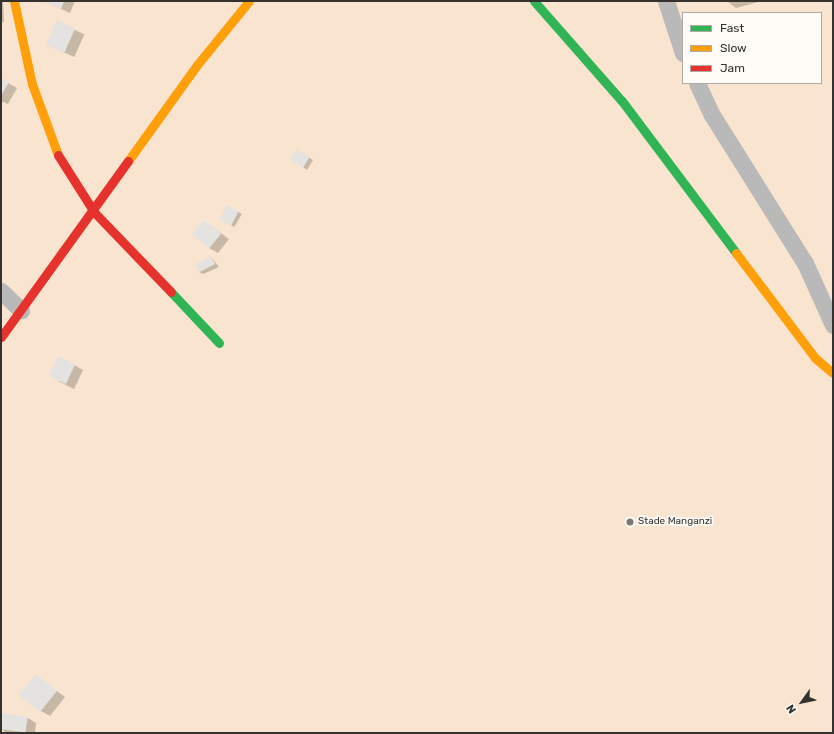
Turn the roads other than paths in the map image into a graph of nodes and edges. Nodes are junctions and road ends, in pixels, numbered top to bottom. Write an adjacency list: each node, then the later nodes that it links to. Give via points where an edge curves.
1 (14, 1): 7 (street, via 31,78 47,132 65,170)
2 (249, 1): 7 (street, via 197,65)
3 (534, 1): 13 (street, via 575,44 622,101 815,358)
4 (666, 1): 5 (street)
5 (682, 50)
6 (697, 84): 10 (street, via 712,115 805,263)
7 (94, 212): 9 (street); 12 (street)
8 (1, 291): 9 (street)
9 (21, 310): 11 (street)
10 (833, 326)
11 (1, 337)
12 (220, 343)
13 (833, 373)

